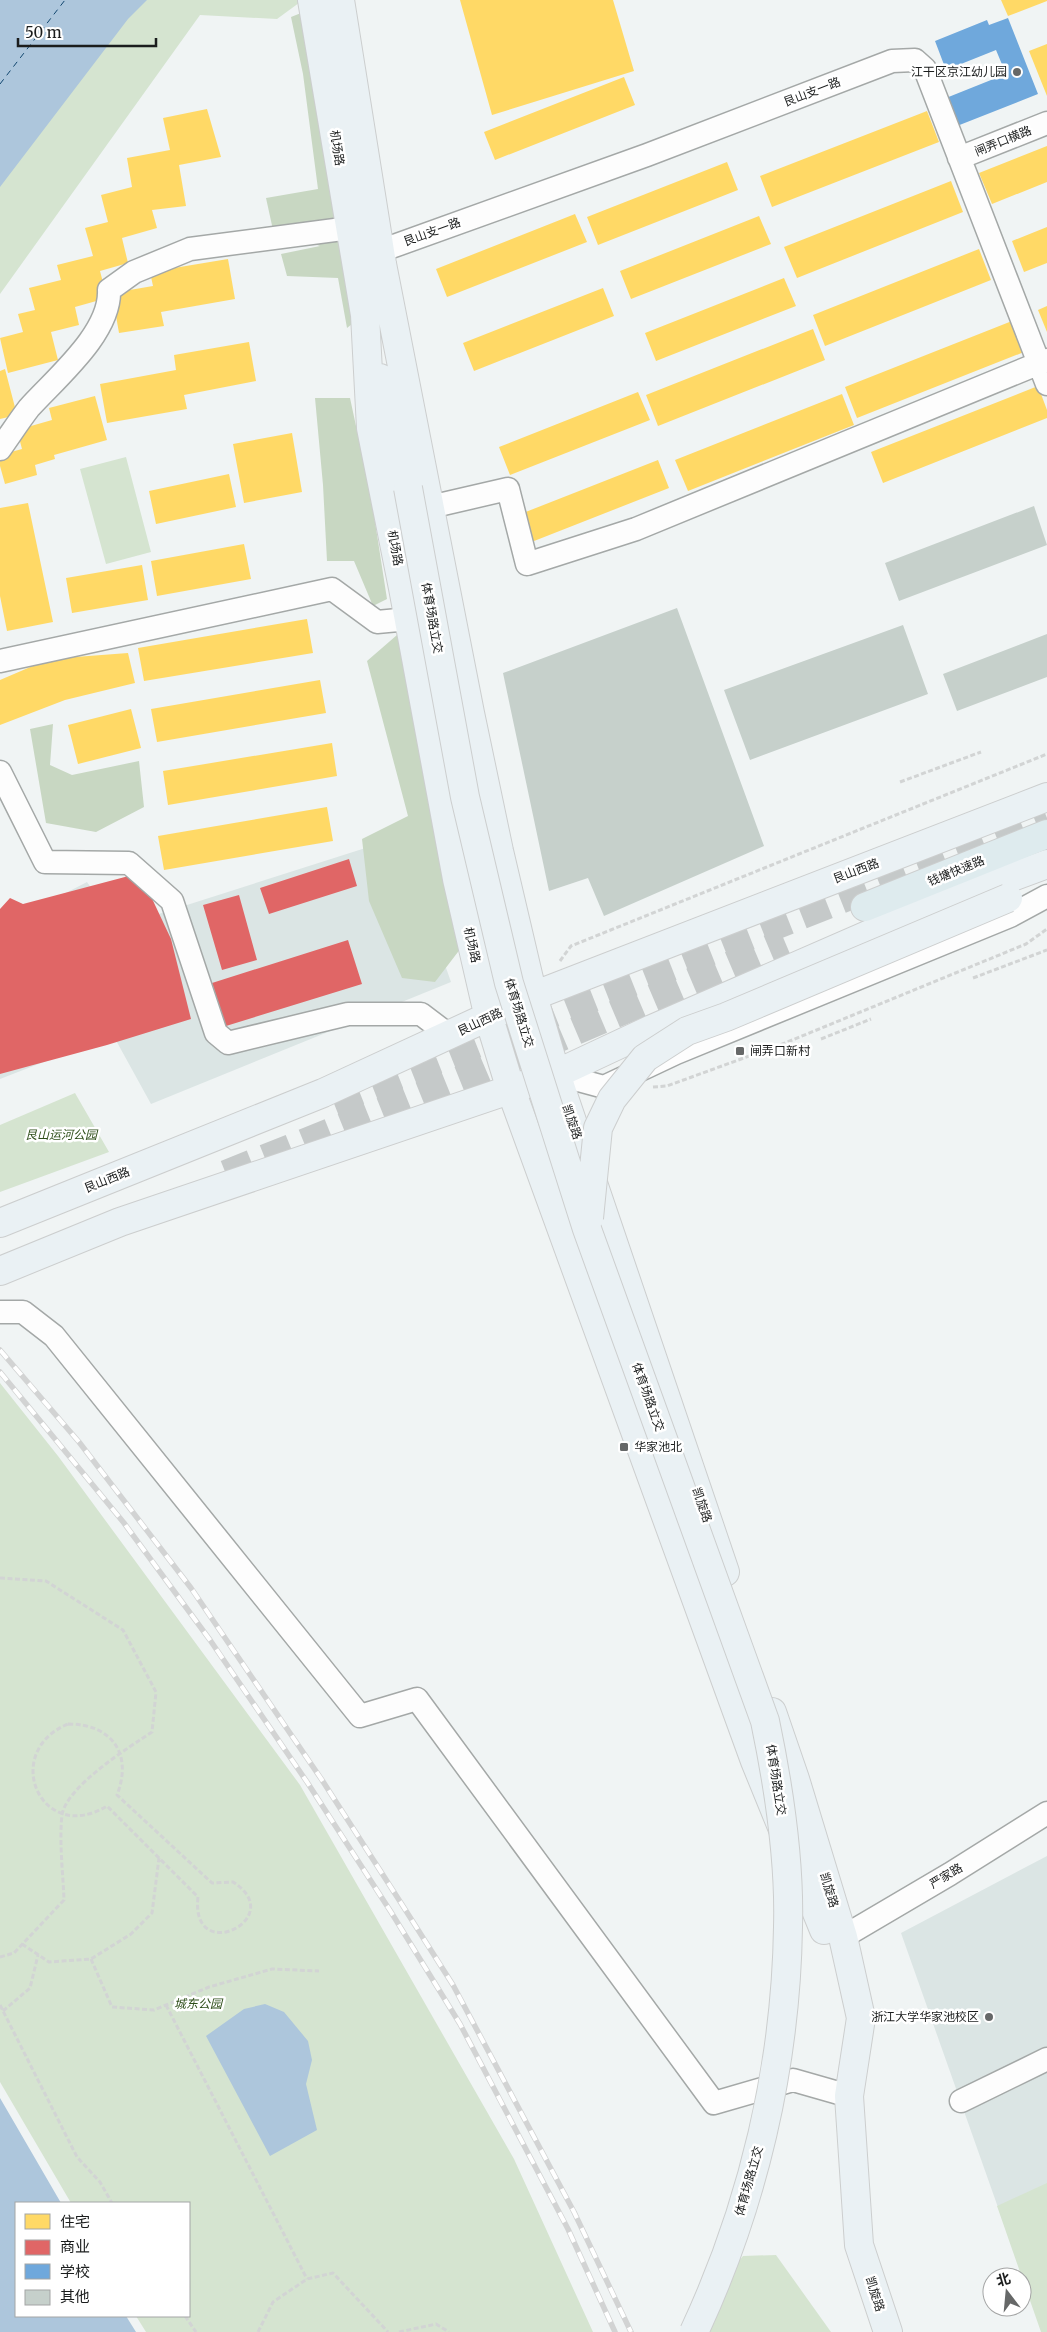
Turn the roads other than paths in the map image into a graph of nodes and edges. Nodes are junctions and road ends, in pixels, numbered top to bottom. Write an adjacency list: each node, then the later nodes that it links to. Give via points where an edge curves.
1 (312, 0): 5 (main road, 机场路)
2 (340, 0): 6 (main road)
3 (1047, 123): 4 (street, 闸弄口横路)
4 (959, 158): 6 (street, 艮山支一路, via 925,69 915,60 892,61); 8 (street, 艮山支一路)
5 (350, 228): 7 (main road, 机场路); 10 (street, via 190,249 134,272 109,290 110,303 90,342 28,411)
6 (381, 258): 11 (main road, 体育场路立交); 12 (main road)
7 (365, 315): 11 (main road, 体育场路立交); 13 (main road, 机场路, via 371,428)
8 (1043, 362): 9 (street, 艮山支一路); 12 (street, via 636,529 527,564 508,489)
9 (1047, 384)
10 (0, 449)
11 (408, 488): 28 (main road, 体育场路立交, bridge, via 465,797 493,920 509,983)
12 (430, 507): 22 (main road, via 499,852)
13 (409, 619): 14 (street, via 377,622 332,590); 23 (main road, 机场路, via 457,879)
14 (0, 661)
15 (0, 772): 24 (street, via 45,862 130,863 172,901 216,1033 228,1043 348,1014 421,1014)
16 (1047, 796): 22 (main road, 艮山西路)
17 (1047, 834): 21 (highway, 钱塘快速路)
18 (1047, 864): 25 (main road, via 934,906)
19 (1047, 876): 28 (main road, bridge, via 1008,898 687,1031 645,1058 612,1099 598,1128)
20 (1047, 896): 25 (street, via 1010,916 676,1053 604,1087)
21 (866, 907)
22 (533, 996): 23 (main road, 艮山西路); 25 (main road, 凯旋路)
23 (489, 1018): 24 (main road, 艮山西路); 26 (main road, 机场路)
24 (450, 1036): 27 (main road, 艮山西路, via 323,1093)
25 (556, 1074): 26 (main road); 32 (main road, 凯旋路, via 792,1770)
26 (511, 1090): 29 (main road, via 120,1222); 33 (main road, 凯旋路, via 755,1761)
27 (0, 1222)
28 (588, 1229): 37 (main road, 体育场路立交, bridge, via 765,1721 778,1781 784,1835 788,1926 781,2030 767,2116 742,2206 709,2300)
29 (0, 1271)
30 (0, 1312): 35 (street, via 23,1312 54,1336 360,1716 417,1699 714,2103 793,2080)
31 (1047, 1813): 32 (street, 严家路)
32 (843, 1937): 33 (main road, 凯旋路)
33 (861, 2018): 35 (main road, 凯旋路)
34 (1047, 2059): 36 (street)
35 (850, 2096): 38 (main road, 凯旋路, via 859,2245)
36 (961, 2101)
37 (694, 2332)
38 (888, 2332)

